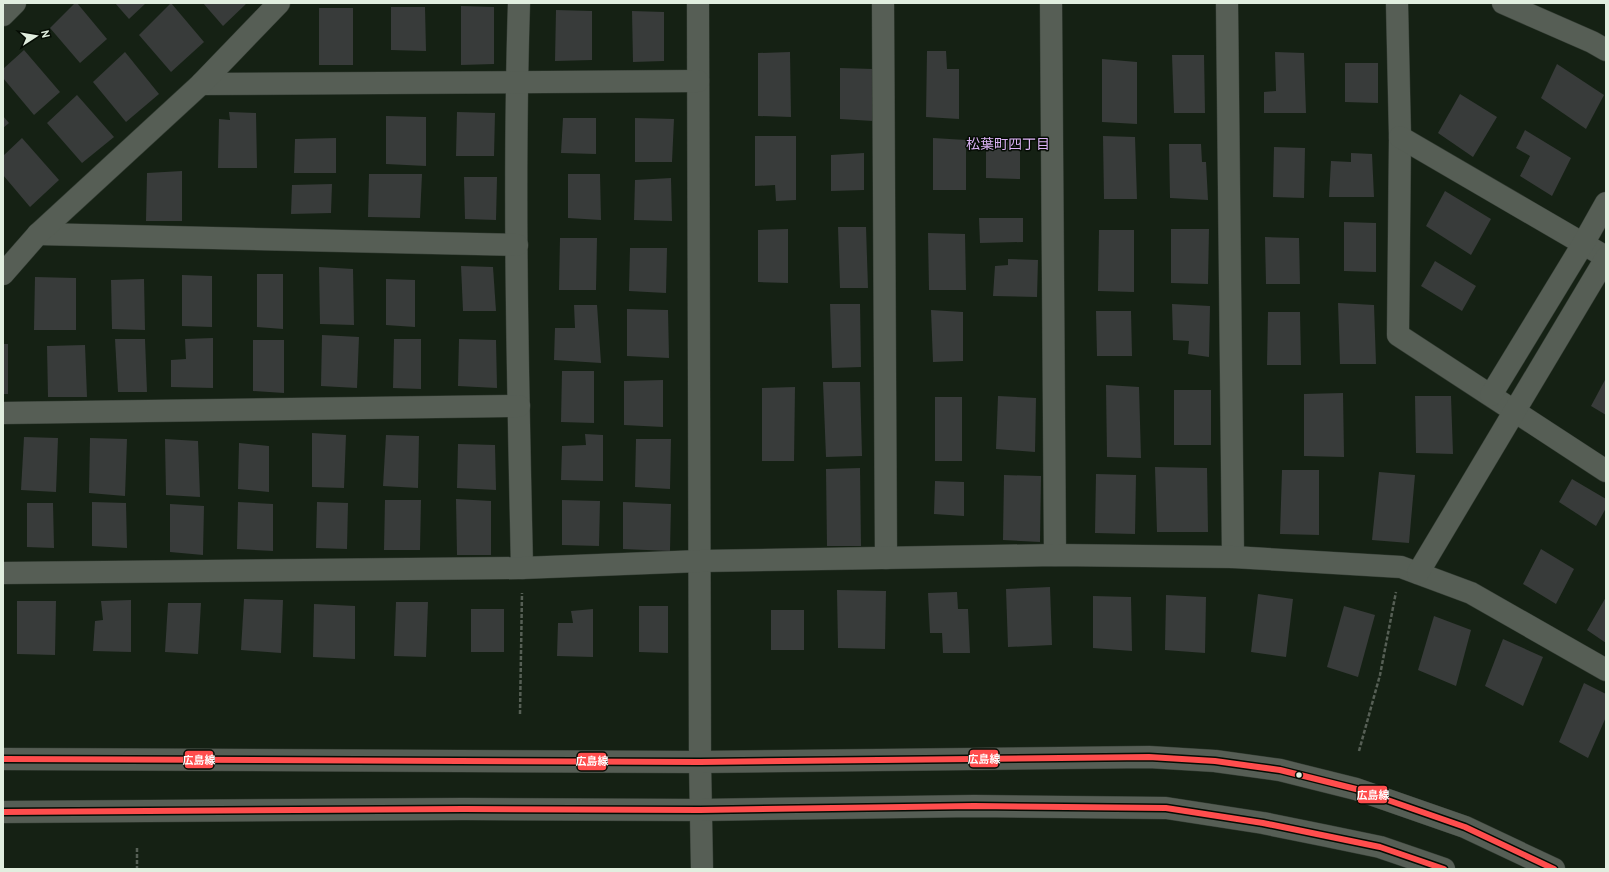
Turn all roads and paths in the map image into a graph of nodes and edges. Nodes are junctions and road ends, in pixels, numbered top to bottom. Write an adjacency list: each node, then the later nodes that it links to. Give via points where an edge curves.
1 (15, 3): 10 (street)
2 (279, 3): 14 (street)
3 (519, 3): 13 (street)
4 (698, 3): 12 (street)
5 (883, 3): 29 (street)
6 (1051, 3): 27 (street)
7 (1227, 3): 28 (street)
8 (1397, 3): 15 (street)
9 (1503, 3): 11 (street)
10 (3, 15)
11 (1606, 50)
12 (698, 81): 13 (street); 30 (street)
13 (517, 82): 14 (street); 19 (street)
14 (201, 84): 17 (street)
15 (1400, 137): 18 (street); 22 (street, via 1398,335)
16 (1606, 203): 18 (street)
17 (38, 234): 19 (street); 21 (street)
18 (1583, 244): 20 (street); 22 (street)
19 (516, 245): 23 (street)
20 (1606, 258): 24 (street)
21 (3, 274)
22 (1491, 395): 24 (street)
23 (519, 406): 25 (street); 31 (street)
24 (1515, 410): 26 (street); 32 (street)
25 (3, 413)
26 (1606, 471)
27 (1055, 555): 28 (street); 29 (street)
28 (1233, 557): 32 (street)
29 (886, 558): 30 (street)
30 (700, 562): 31 (street); 38 (street)
31 (522, 568): 33 (street); 35 (path)
32 (1409, 570): 34 (street, via 1471,594); 36 (path)
33 (3, 573)
34 (1606, 670)
35 (520, 714)
36 (1359, 751)
37 (3, 759): 38 (street)
38 (700, 762): 39 (street); 45 (street, via 1149,758 1215,761 1280,770 1356,789 1465,827)
39 (700, 810): 40 (street); 43 (street); 44 (street, via 974,806 1166,808 1264,823 1380,847)
40 (3, 812)
41 (137, 848): 42 (path)
42 (137, 869)
43 (702, 869)
44 (1444, 869)
45 (1554, 869)

